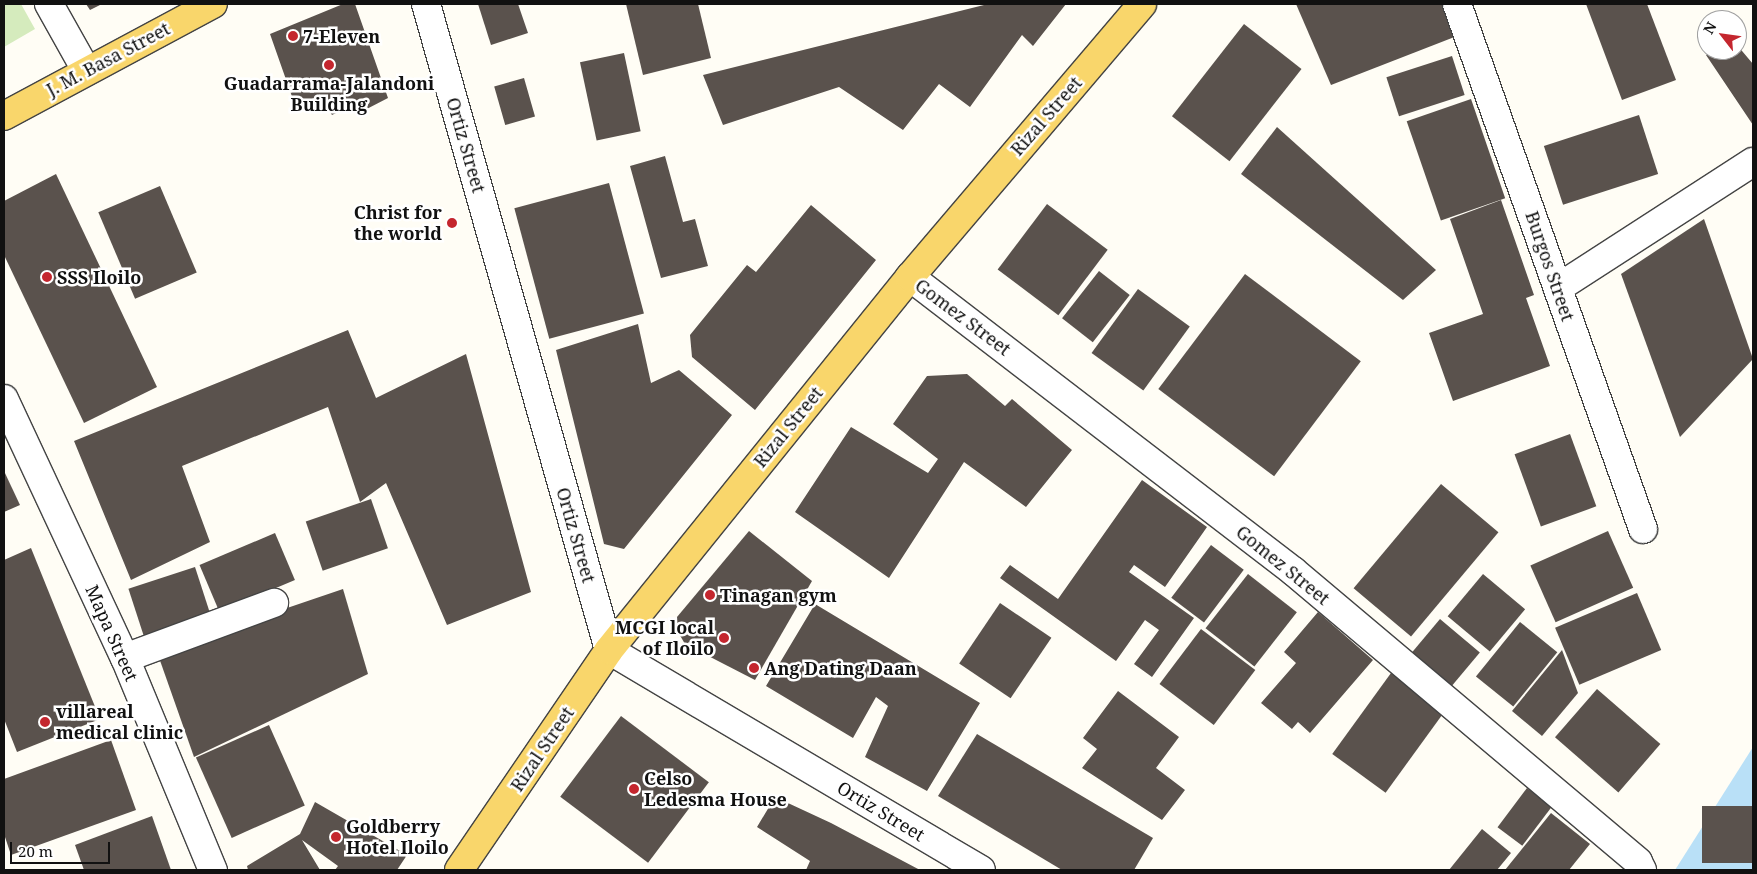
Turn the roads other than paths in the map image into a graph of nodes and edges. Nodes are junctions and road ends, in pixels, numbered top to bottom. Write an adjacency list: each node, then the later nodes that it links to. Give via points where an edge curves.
1 (49, 4): 6 (street)
2 (212, 4): 6 (main road, J. M. Basa Street)
3 (426, 4): 14 (street, Ortiz Street)
4 (1142, 4): 9 (main road, Rizal Street)
5 (1457, 4): 10 (street, Burgos Street)
6 (86, 70): 7 (main road, J. M. Basa Street)
7 (4, 116)
8 (1753, 162): 10 (street)
9 (910, 277): 14 (main road, Rizal Street); 19 (street, Gomez Street, via 1293,571 1638,862)
10 (1558, 288): 12 (street, Burgos Street)
11 (4, 398): 15 (street, Mapa Street)
12 (1643, 529)
13 (274, 603): 15 (street)
14 (609, 650): 17 (main road, Rizal Street); 18 (street, Ortiz Street)
15 (125, 658): 16 (street, Mapa Street)
16 (213, 870)
17 (459, 870)
18 (981, 870)
19 (1642, 870)

